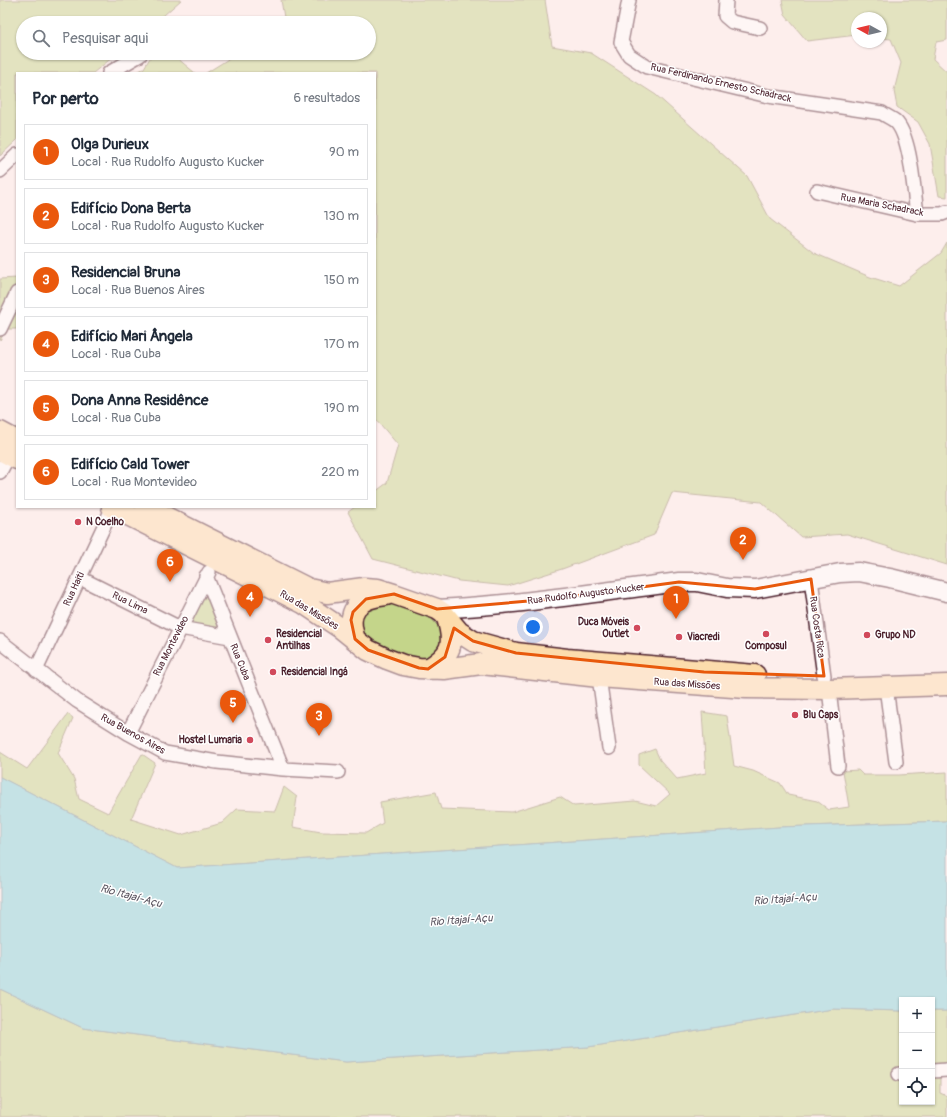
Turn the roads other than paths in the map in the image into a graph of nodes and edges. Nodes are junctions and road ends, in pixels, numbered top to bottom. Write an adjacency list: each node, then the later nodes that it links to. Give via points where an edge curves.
1 (628, 0): 10 (street, Rua Ferdinando Ernesto Schadrack, via 621,42 629,55 648,67 768,96 882,113 896,122 908,152)
2 (726, 0): 3 (street, via 725,16 732,22)
3 (760, 28)
4 (131, 60): 5 (street)
5 (111, 72)
6 (16, 156): 7 (street)
7 (0, 171)
8 (817, 191): 10 (street, Rua Maria Schadrack)
9 (947, 212): 10 (street, Rua Maria Schadrack)
10 (916, 214)
11 (16, 295): 12 (street)
12 (0, 329)
13 (0, 432): 14 (main road)
14 (12, 451): 15 (street)
15 (0, 472)
16 (112, 508): 20 (street, Rua Haiti)
17 (114, 508): 19 (main road, Rua das Missões)
18 (148, 508): 23 (main road, Rua das Missões, via 309,589 327,593 364,588)
19 (211, 568): 25 (street, Rua Montevideo); 26 (street, Rua Cuba); 27 (main road, Rua das Missões, via 303,603)
20 (80, 578): 25 (street, Rua Lima); 30 (street, Rua Haiti)
21 (811, 579): 22 (street, Rua Rudolfo Augusto Kucker, via 859,572); 24 (street, Rua Rudolfo Augusto Kucker, via 755,589 680,582 552,599 466,607); 33 (street, Rua Costa Rica)
22 (947, 592)
23 (394, 594): 24 (main road); 27 (main road, via 366,599 353,612 351,620)
24 (442, 614): 29 (main road, via 451,630 449,651); 33 (main road, Rua das Missões, via 458,632 473,641 516,653)
25 (180, 628): 26 (street, Rua Lima); 36 (street, Rua Montevideo)
26 (230, 636): 40 (street, Rua Cuba)
27 (356, 639): 29 (main road, via 368,650 387,659 403,665)
28 (0, 641): 30 (street, Rua Buenos Aires)
29 (428, 669): 32 (main road, Rua das Missões, via 481,664)
30 (36, 670): 36 (street, Rua Buenos Aires, via 76,702)
31 (947, 672): 33 (main road, Rua das Missões)
32 (599, 678): 33 (main road, Rua das Missões, via 746,688); 37 (street)
33 (827, 682): 35 (main road, Rua das Missões); 39 (street, Rua Costa Rica)
34 (947, 685): 35 (main road, Rua das Missões)
35 (886, 687): 38 (street)
36 (128, 733): 40 (street, Rua Buenos Aires, via 165,753)
37 (609, 748)
38 (896, 762)
39 (838, 766)
40 (283, 769): 41 (street, Rua Buenos Aires)
41 (338, 772)
42 (947, 1070): 43 (street)
43 (935, 1071)

